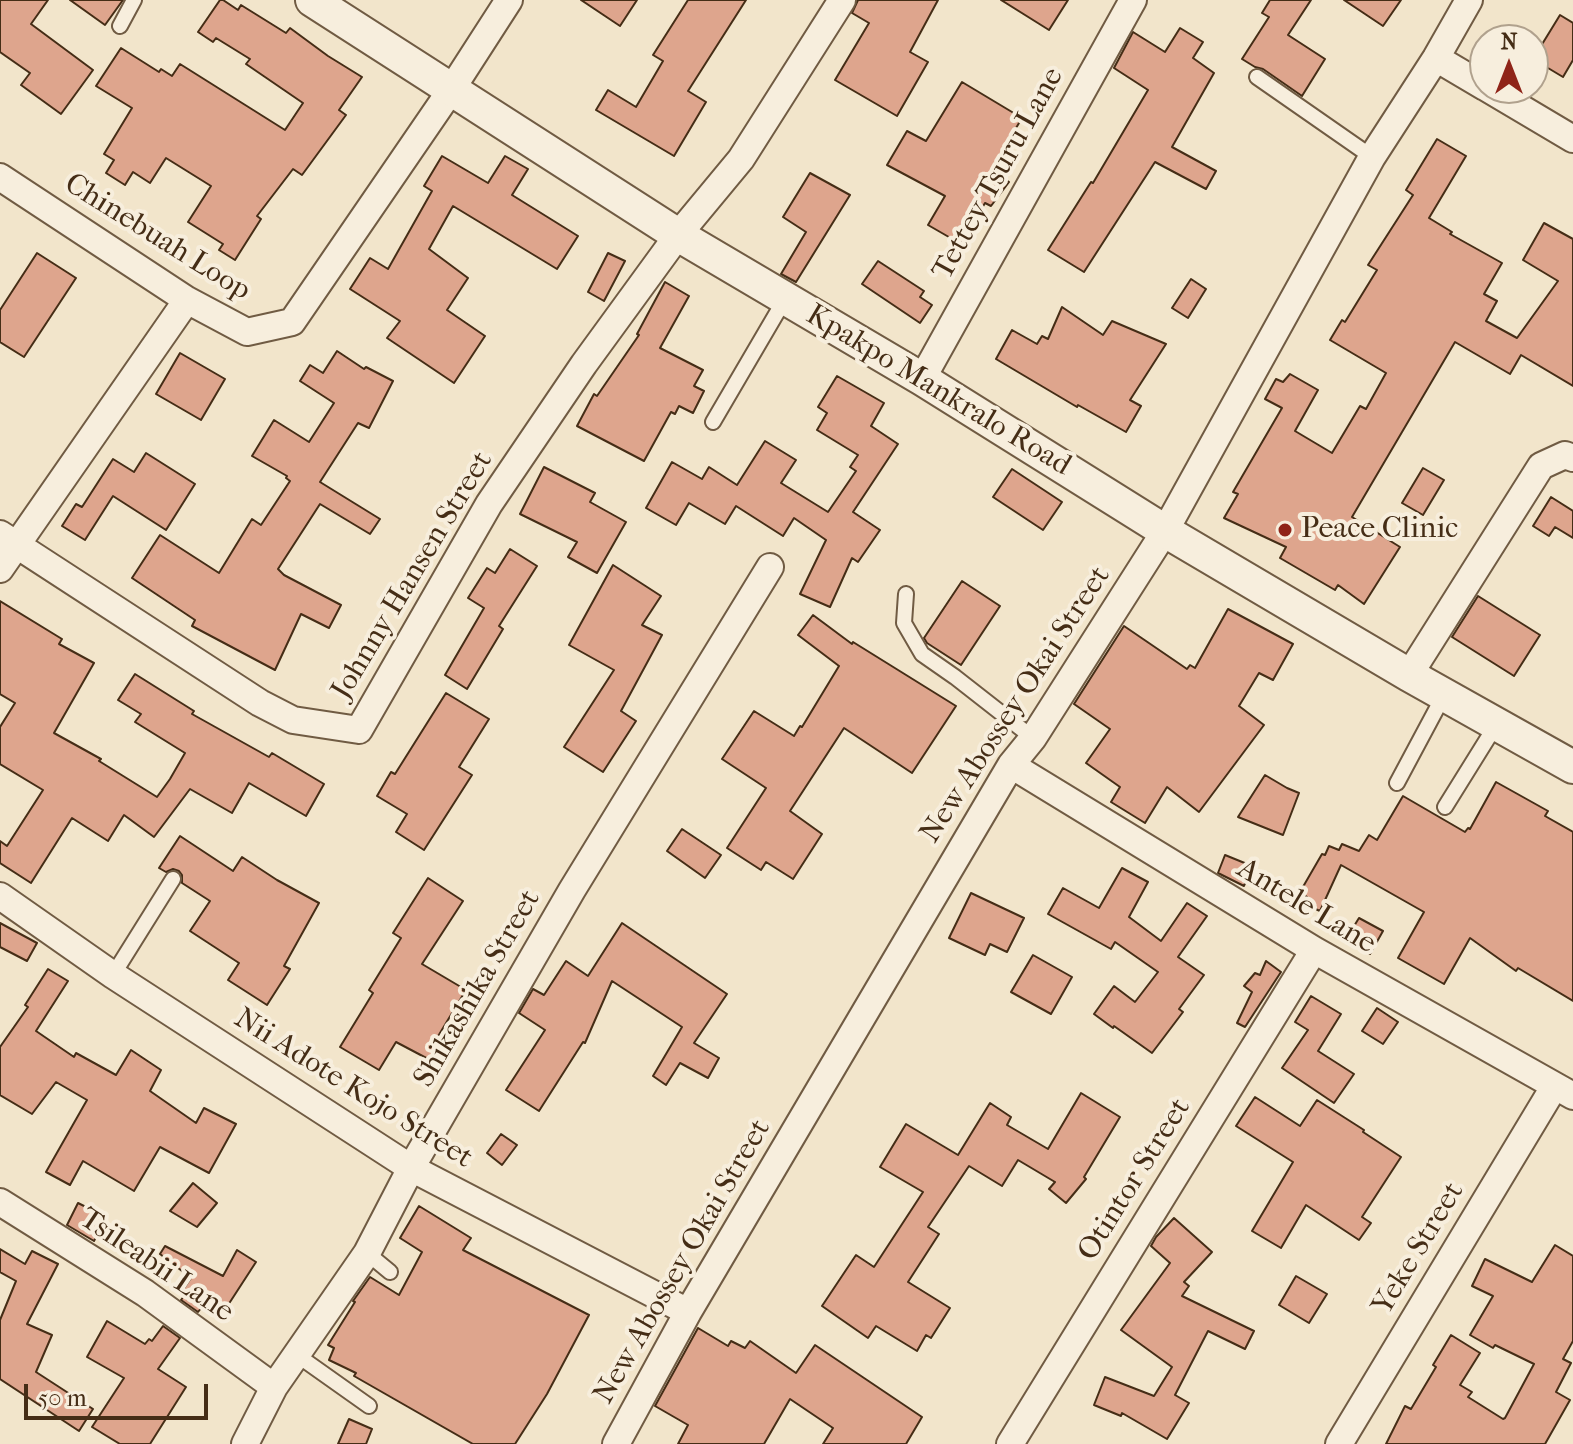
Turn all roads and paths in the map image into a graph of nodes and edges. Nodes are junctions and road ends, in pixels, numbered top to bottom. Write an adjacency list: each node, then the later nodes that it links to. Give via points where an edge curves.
1 (134, 0): 7 (lane)
2 (312, 0): 11 (street, Kpakpo Mankralo Road)
3 (509, 0): 11 (street, Chinebuah Loop)
4 (842, 0): 16 (street, via 741,159)
5 (1133, 0): 19 (street, Tettey Tsuru Lane)
6 (1469, 0): 8 (street, New Abossey Okai Street)
7 (120, 26)
8 (1436, 58): 10 (street); 14 (street, New Abossey Okai Street)
9 (1257, 77): 14 (lane)
10 (1469, 77)
11 (451, 90): 16 (street, Kpakpo Mankralo Road); 18 (street, Chinebuah Loop, via 292,322 247,332)
12 (1514, 104): 13 (street)
13 (1573, 139)
14 (1372, 157): 22 (street, New Abossey Okai Street)
15 (0, 177): 18 (street, Chinebuah Loop)
16 (678, 235): 17 (street, Kpakpo Mankralo Road); 23 (street, Johnny Hansen Street, via 489,504 359,730 293,720 260,703)
17 (785, 299): 19 (street, Kpakpo Mankralo Road); 20 (lane)
18 (187, 300): 23 (street)
19 (922, 379): 22 (street, Kpakpo Mankralo Road)
20 (713, 422)
21 (1573, 458): 27 (street, via 1565,455 1541,466)
22 (1165, 531): 27 (street, Kpakpo Mankralo Road); 30 (street, New Abossey Okai Street)
23 (8, 539): 25 (street)
24 (770, 567): 40 (street, Shikashika Street, via 572,890)
25 (0, 569)
26 (906, 594): 30 (lane, via 904,623 922,654)
27 (1409, 675): 28 (street, Kpakpo Mankralo Road)
28 (1444, 695): 29 (street, Kpakpo Mankralo Road); 33 (lane)
29 (1496, 725): 32 (street, Kpakpo Mankralo Road); 34 (lane)
30 (1033, 738): 31 (street, New Abossey Okai Street)
31 (1011, 765): 37 (street, Antele Lane); 44 (street, New Abossey Okai Street)
32 (1573, 767)
33 (1397, 783)
34 (1445, 807)
35 (173, 879): 38 (lane)
36 (0, 896): 38 (street, Nii Adote Kojo Street)
37 (1314, 950): 39 (street, Antele Lane); 50 (street, Otintor Street)
38 (113, 975): 40 (street, Nii Adote Kojo Street)
39 (1564, 1092): 51 (street, Yeke Street)
40 (411, 1168): 42 (street, Shikashika Street); 44 (street, Nii Adote Kojo Street)
41 (0, 1202): 46 (street, Tsileabii Lane, via 145,1293)
42 (367, 1253): 43 (lane); 45 (street, Shikashika Street)
43 (390, 1272)
44 (688, 1312): 49 (street, New Abossey Okai Street)
45 (297, 1355): 46 (street, Shikashika Street); 47 (lane)
46 (274, 1387): 48 (street, Shikashika Street)
47 (369, 1406)
48 (245, 1444)
49 (616, 1444)
50 (1010, 1444)
51 (1339, 1444)

